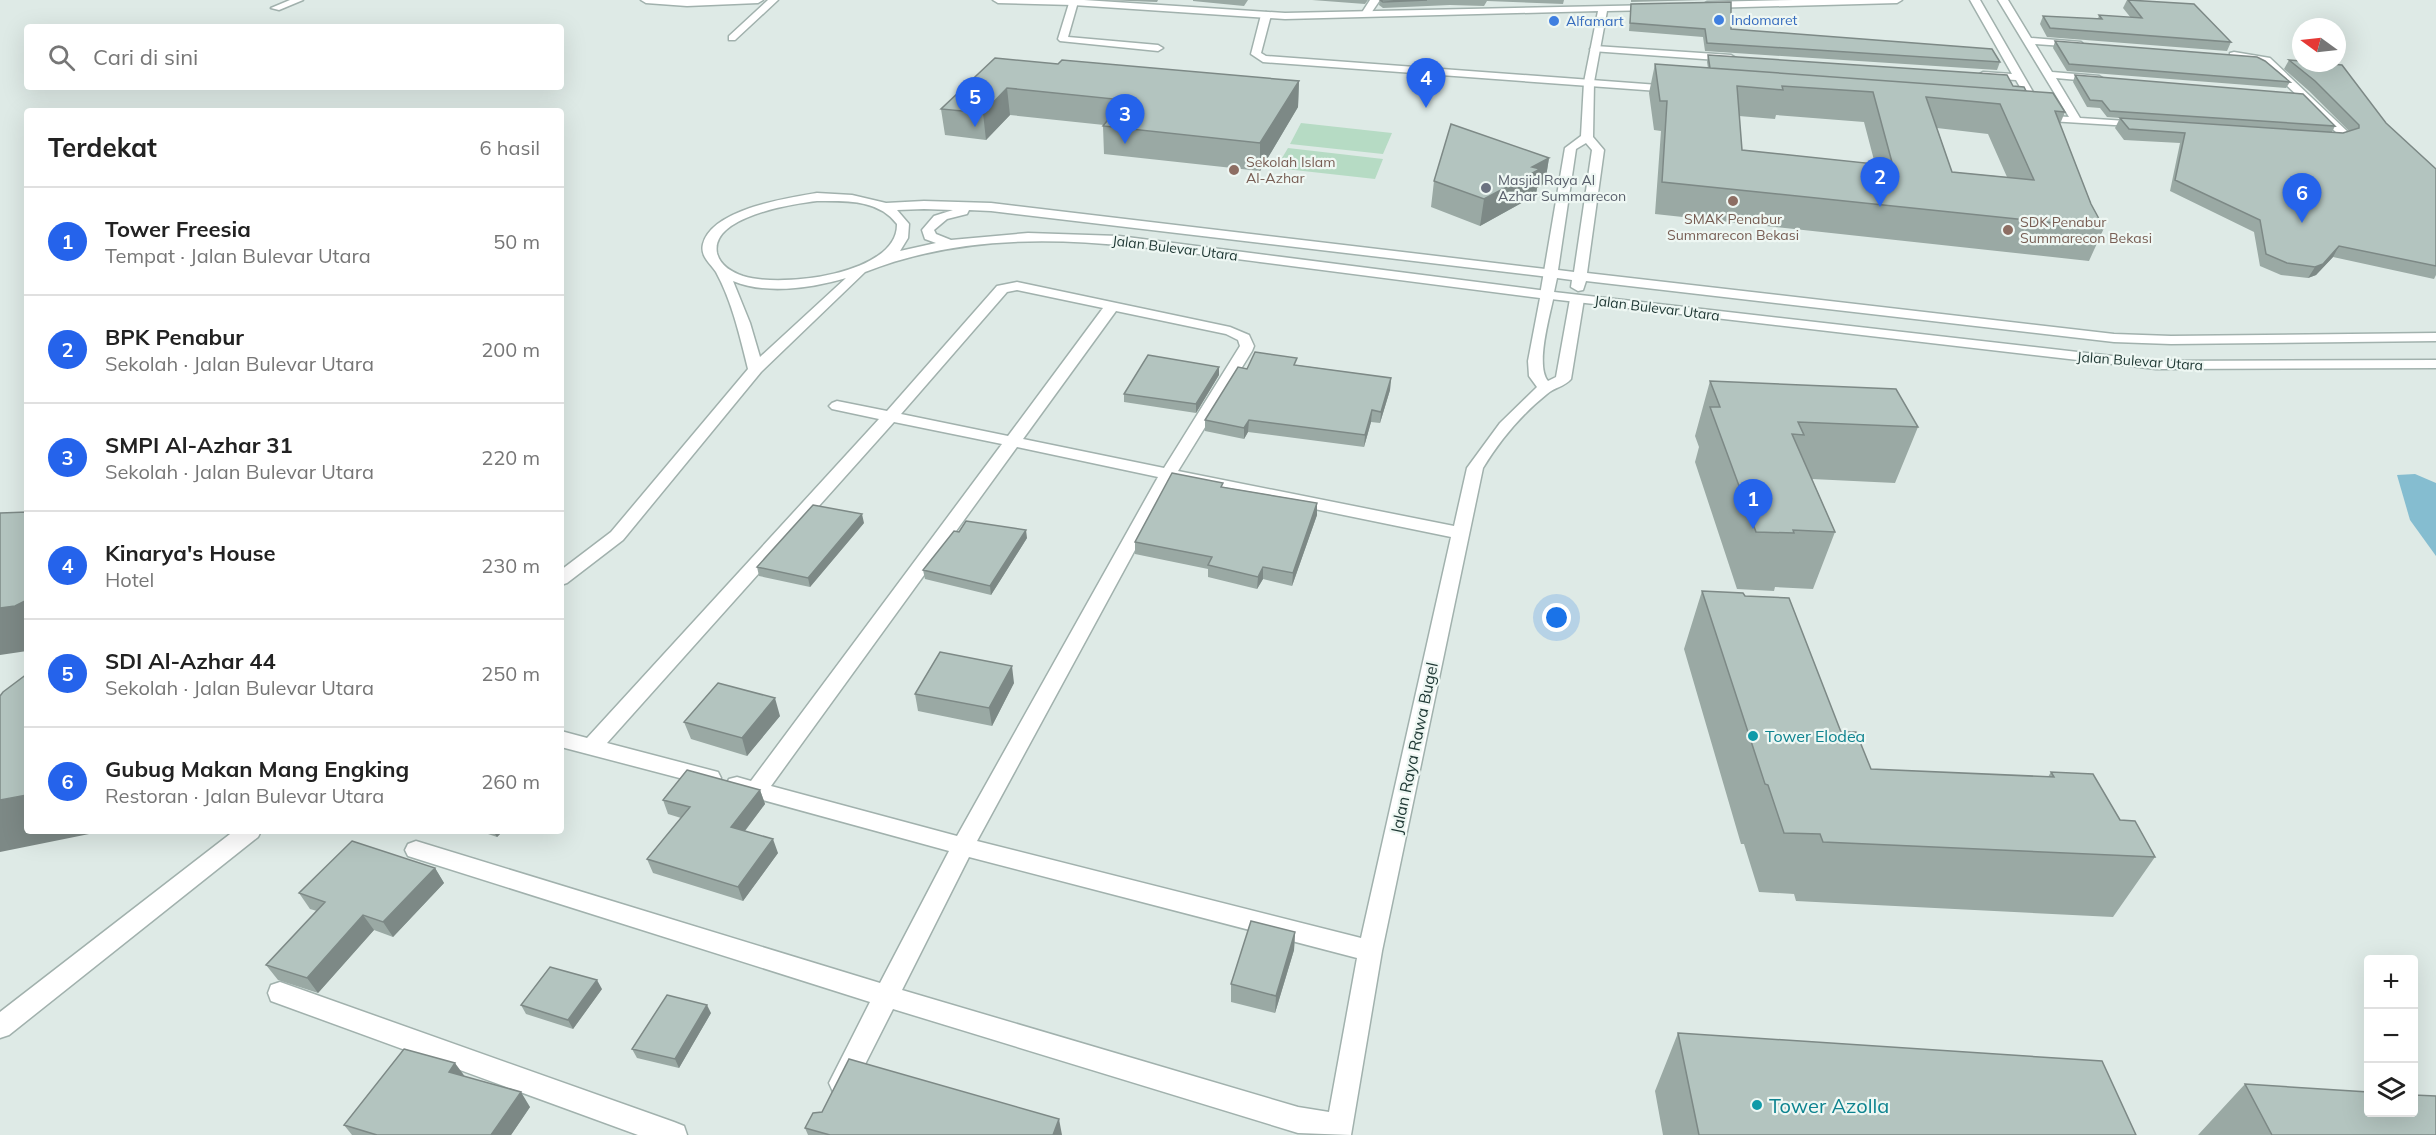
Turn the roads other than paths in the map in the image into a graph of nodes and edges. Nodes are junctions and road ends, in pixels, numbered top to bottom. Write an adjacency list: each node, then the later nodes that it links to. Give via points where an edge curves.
1 (298, 0): 15 (street)
2 (646, 0): 10 (street)
3 (758, 0): 10 (street)
4 (773, 0): 19 (street)
5 (998, 0): 11 (street)
6 (1375, 0): 17 (street)
7 (1897, 0): 14 (street)
8 (1975, 0): 28 (street)
9 (2003, 0): 20 (street)
10 (671, 1)
11 (1073, 2): 18 (street); 22 (street, via 1063,39)
12 (1644, 3): 13 (street); 16 (street)
13 (1665, 6)
14 (1696, 6)
15 (276, 8)
16 (1603, 8): 17 (street); 23 (street)
17 (1366, 14): 18 (street)
18 (1266, 15): 30 (street, via 1256,54 1263,59)
19 (732, 39)
20 (2028, 41): 21 (street); 27 (street)
21 (2087, 45)
22 (1158, 48)
23 (1595, 50): 25 (street); 30 (street)
24 (2221, 54): 33 (street, via 2264,59)
25 (1746, 59)
26 (1972, 74): 28 (street)
27 (2051, 75): 29 (street); 36 (street)
28 (2019, 77): 35 (street)
29 (2109, 80)
30 (1588, 82): 31 (street); 39 (street)
31 (1688, 91)
32 (2281, 93): 33 (street)
33 (2304, 95): 38 (street, via 2346,136)
34 (2031, 117): 35 (street)
35 (2043, 118): 36 (street)
36 (2078, 121): 37 (street)
37 (2148, 126)
38 (2314, 136)
39 (1587, 137): 46 (street, via 1571,148); 47 (street, Jalan Raya Rawa Bugel, via 1598,150)
40 (885, 207): 41 (street, Jalan Bulevar Utara); 43 (street, via 899,218 904,231 898,246); 44 (street, Jalan Bulevar Utara, via 855,199 817,197 757,209 727,224 711,243 712,261)
41 (991, 207): 42 (street, via 951,214 930,224 930,236); 46 (street, Jalan Bulevar Utara)
42 (947, 243): 43 (street, Jalan Bulevar Utara); 48 (street, Jalan Bulevar Utara, via 1016,236 1090,238)
43 (882, 260): 45 (street)
44 (721, 269): 45 (street, via 734,276 772,284 819,281); 53 (street, Jalan Bulevar Utara)
45 (862, 270): 53 (street)
46 (1549, 273): 47 (street, Jalan Bulevar Utara); 48 (street)
47 (1580, 277): 49 (street, Jalan Raya Rawa Bugel); 51 (street, Jalan Bulevar Utara, via 2114,338)
48 (1547, 295): 49 (street, Jalan Bulevar Utara); 54 (street, via 1535,361 1536,375)
49 (1577, 299): 52 (street, Jalan Bulevar Utara, via 2156,365); 54 (street, Jalan Raya Rawa Bugel, via 1563,379)
50 (1113, 305): 56 (street, via 1017,286 1005,288); 57 (street); 58 (street, via 1234,332 1245,340 1245,351)
51 (2436, 337)
52 (2436, 364)
53 (756, 369): 60 (street, via 617,536)
54 (1545, 387): 59 (street, Jalan Raya Rawa Bugel, via 1517,413 1474,468)
55 (837, 406): 56 (street)
56 (890, 417): 57 (street); 62 (street)
57 (1012, 442): 58 (street); 63 (street)
58 (1168, 474): 59 (street); 65 (street)
59 (1460, 533): 67 (street, Jalan Raya Rawa Bugel)
60 (564, 577)
61 (564, 740): 62 (street)
62 (591, 747): 63 (street)
63 (756, 790): 65 (street)
64 (246, 834): 70 (street)
65 (963, 846): 67 (street); 69 (street)
66 (416, 850): 69 (street)
67 (1370, 951): 72 (street, Jalan Raya Rawa Bugel)
68 (280, 993): 73 (street)
69 (886, 996): 71 (street); 72 (street)
70 (0, 1027)
71 (831, 1103)
72 (1338, 1131)
73 (674, 1135)

